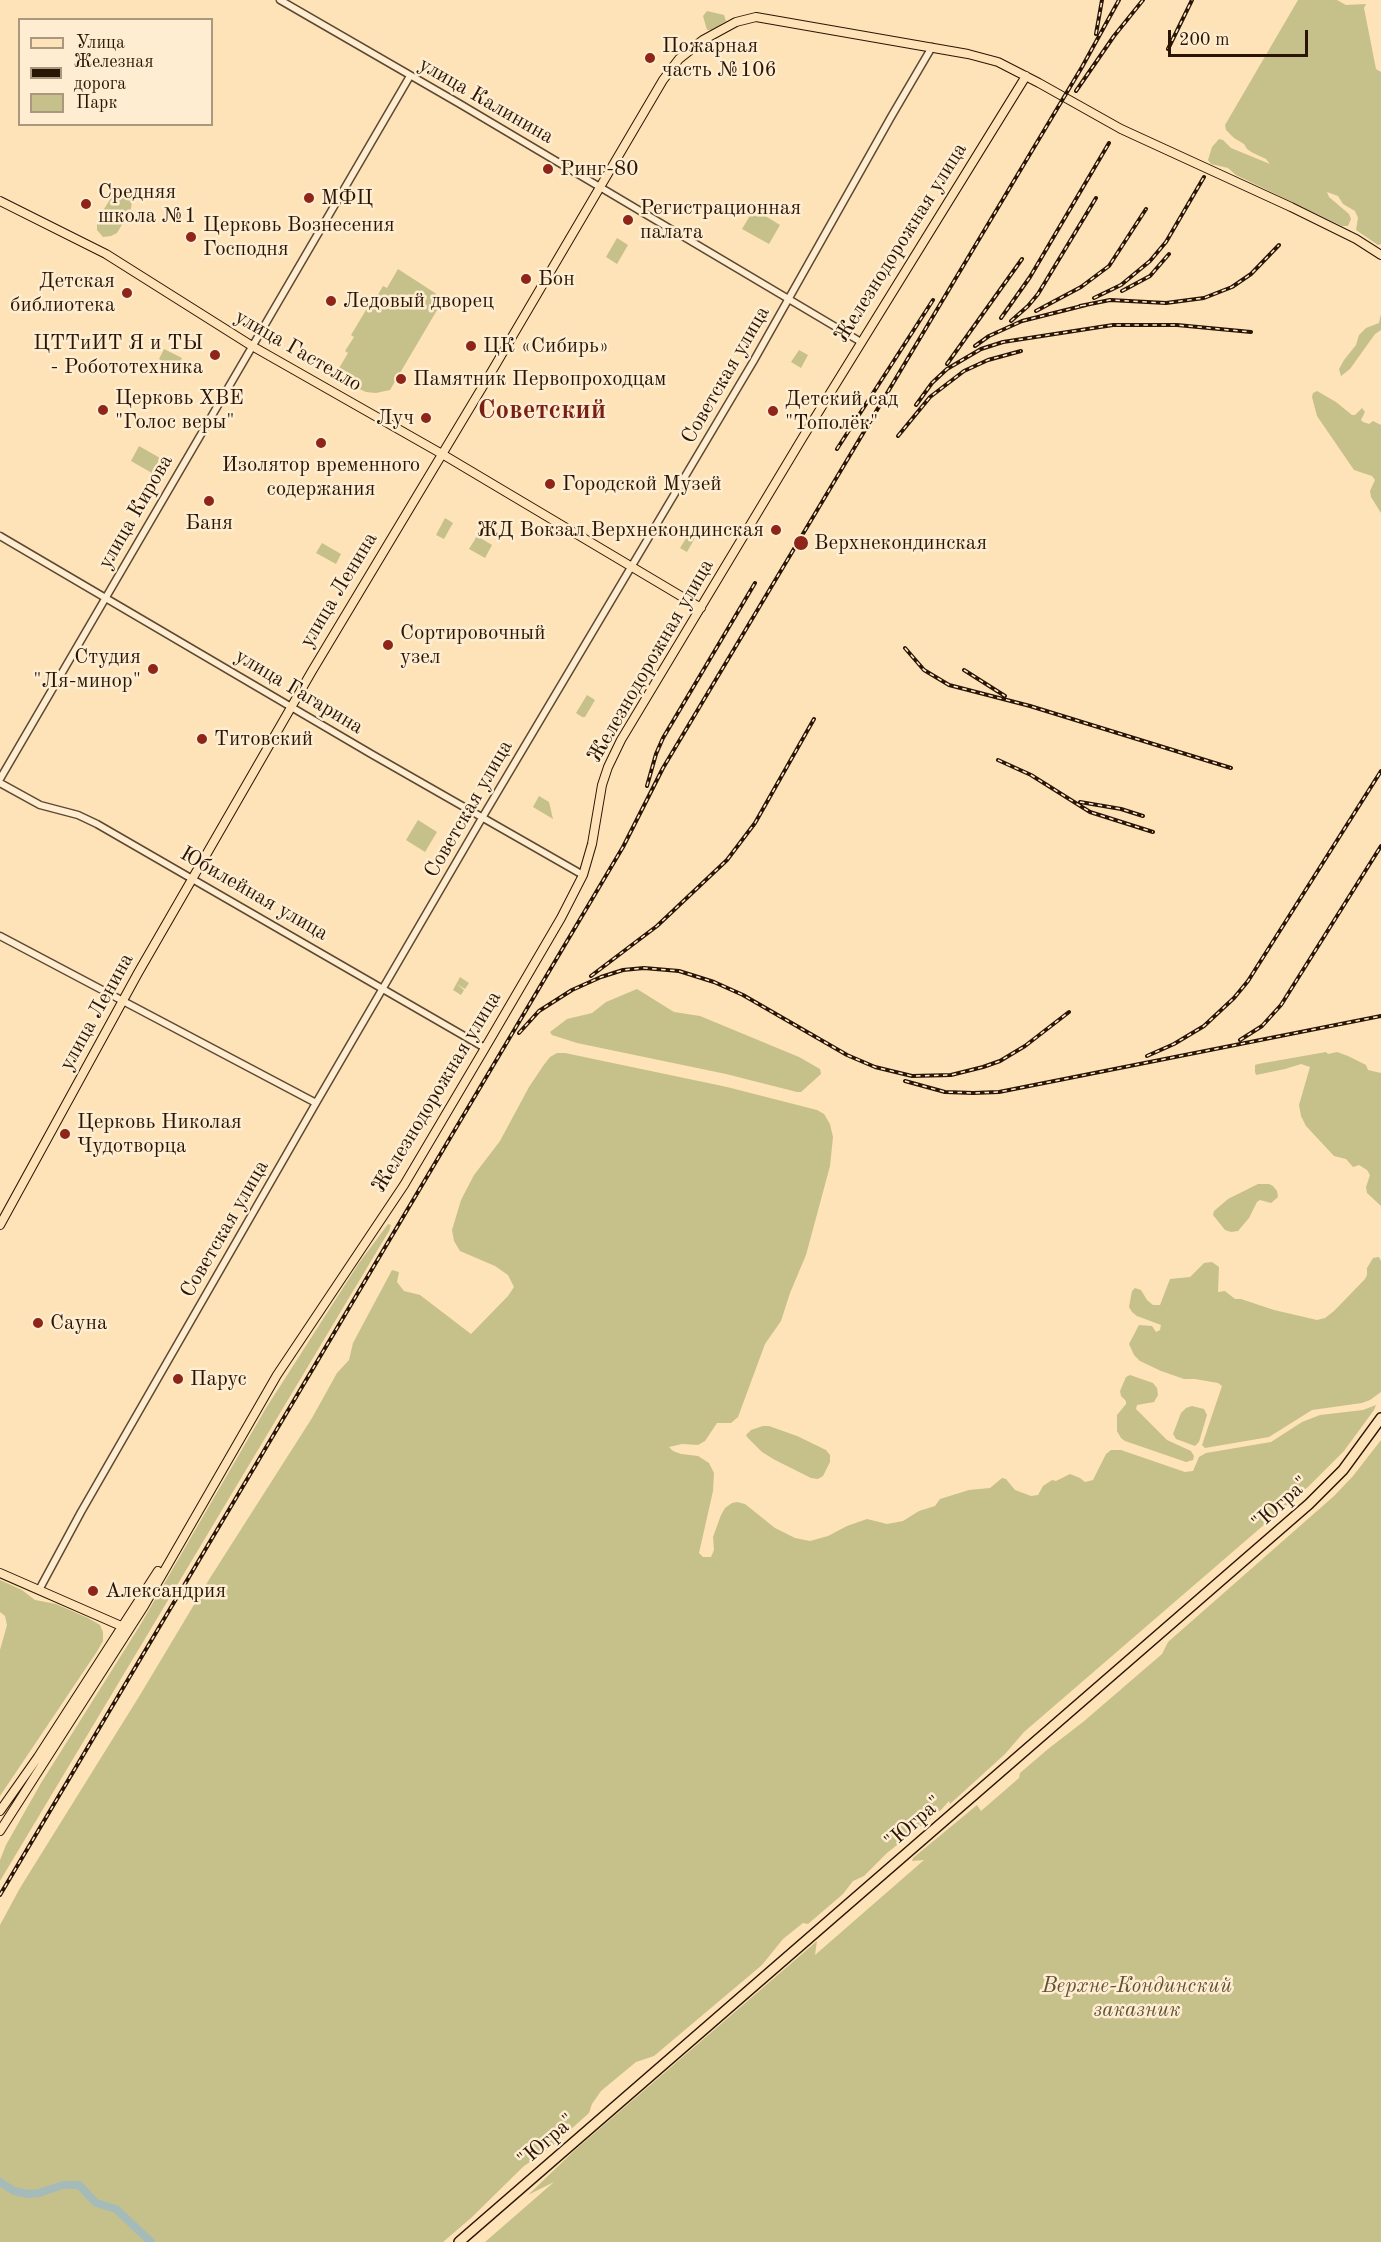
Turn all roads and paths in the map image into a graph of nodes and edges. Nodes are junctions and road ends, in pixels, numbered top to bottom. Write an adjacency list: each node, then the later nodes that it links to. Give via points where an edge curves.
1 (280, 0): 3 (street, улица Калинина)
2 (932, 47): 4 (main road, via 998,62); 5 (main road, улица Ленина, via 756,17 736,22 675,63); 8 (street, Советская улица)
3 (410, 75): 5 (street, улица Калинина); 10 (street, улица Кирова)
4 (1026, 76): 7 (main road, via 1129,134 1302,212); 9 (main road, Железнодорожная улица)
5 (600, 187): 8 (street, улица Калинина); 11 (main road, улица Ленина)
6 (0, 201): 10 (main road, улица Гастелло, via 106,254)
7 (1381, 255)
8 (789, 299): 9 (street, улица Калинина); 13 (street, Советская улица)
9 (861, 342): 15 (main road, Железнодорожная улица)
10 (252, 346): 11 (main road, улица Гастелло); 14 (street, улица Кирова)
11 (442, 454): 13 (main road, улица Гастелло); 16 (main road, улица Ленина)
12 (0, 536): 14 (street, улица Гагарина)
13 (631, 567): 15 (main road, улица Гастелло); 18 (street, Советская улица)
14 (106, 597): 16 (street, улица Гагарина); 17 (street, улица Кирова)
15 (701, 608): 19 (main road, Железнодорожная улица, via 608,768)
16 (291, 707): 18 (street, улица Гагарина); 20 (main road, улица Ленина)
17 (0, 781): 20 (street, Юбилейная улица, via 40,805 88,819)
18 (482, 818): 19 (street, улица Гагарина); 22 (street, Советская улица)
19 (583, 875): 24 (main road, Железнодорожная улица)
20 (192, 877): 22 (street, Юбилейная улица); 23 (main road, улица Ленина)
21 (0, 936): 23 (street)
22 (384, 988): 24 (street, Юбилейная улица); 25 (street, Советская улица)
23 (124, 1000): 25 (street); 26 (main road, улица Ленина)
24 (485, 1048): 28 (main road, Железнодорожная улица, via 404,1185 278,1375)
25 (316, 1103): 30 (street, Советская улица)
26 (0, 1225)
27 (1381, 1418): 37 (highway, "Югра", via 1343,1470 1309,1504)
28 (191, 1523): 31 (main road, Железнодорожная улица); 33 (main road, Железнодорожная улица)
29 (0, 1572): 30 (main road)
30 (39, 1590): 32 (main road)
31 (136, 1607): 32 (main road, via 123,1618); 33 (main road, Железнодорожная улица)
32 (96, 1614): 33 (main road); 34 (main road, via 114,1629)
33 (126, 1628): 34 (main road); 36 (main road)
34 (112, 1646): 35 (main road)
35 (0, 1811)
36 (0, 1831)
37 (459, 2242)

